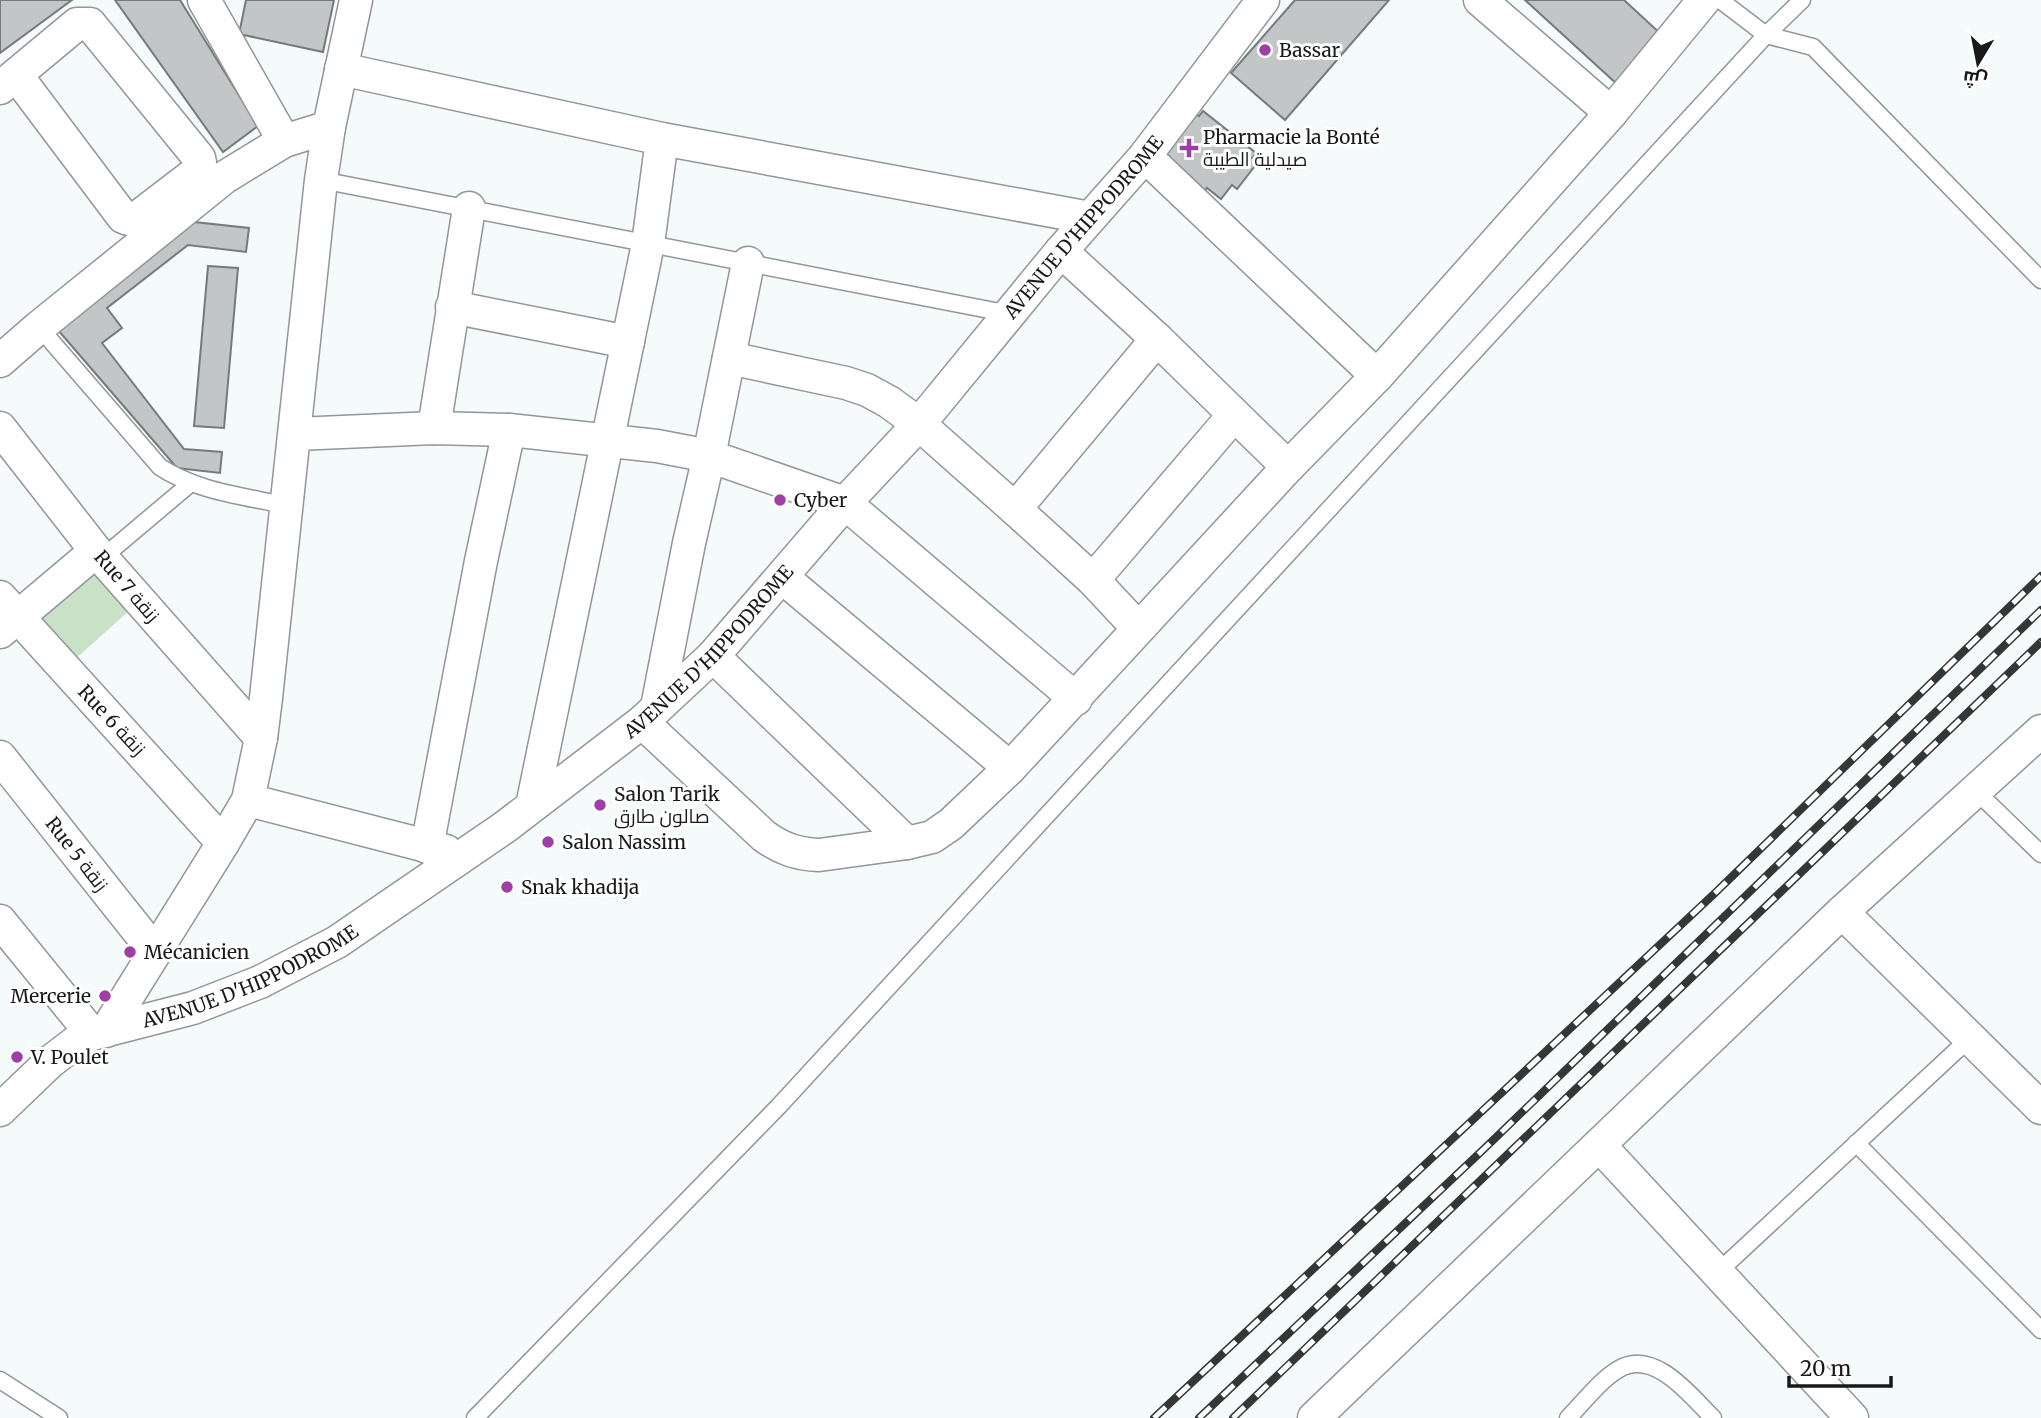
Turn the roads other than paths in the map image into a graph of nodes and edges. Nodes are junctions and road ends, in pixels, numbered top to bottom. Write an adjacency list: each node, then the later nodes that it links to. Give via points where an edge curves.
1 (204, 0): 14 (street)
2 (356, 0): 9 (street)
3 (1263, 0): 15 (street, AVENUE D'HIPPODROME)
4 (1480, 0): 11 (street)
5 (1704, 0): 11 (street)
6 (1720, 0): 8 (lane)
7 (1801, 0): 8 (lane)
8 (1766, 34): 22 (lane, via 1813,47); 78 (lane, via 779,1107)
9 (341, 69): 12 (street); 13 (street)
10 (8, 82): 10 (street, via 77,24 90,24 199,158 197,172 137,218 123,217)
11 (1611, 113): 30 (street)
12 (329, 127): 14 (street); 16 (street)
13 (662, 139): 18 (street); 19 (street)
14 (284, 141): 25 (street, via 225,177)
15 (1145, 156): 18 (street, AVENUE D'HIPPODROME); 30 (street)
16 (321, 180): 17 (lane); 36 (street)
17 (468, 208): 19 (lane); 23 (street)
18 (1090, 218): 20 (street, AVENUE D'HIPPODROME)
19 (648, 244): 21 (lane); 27 (street)
20 (1061, 251): 24 (street, AVENUE D'HIPPODROME); 26 (street)
21 (748, 263): 24 (lane); 28 (street)
22 (2041, 280)
23 (452, 307): 27 (street); 34 (street)
24 (1010, 314): 32 (street, AVENUE D'HIPPODROME)
25 (39, 327): 29 (street); 40 (lane, via 147,453 168,472)
26 (1157, 339): 31 (street); 43 (street)
27 (628, 342): 37 (street)
28 (729, 358): 32 (street, via 867,390); 38 (street)
29 (0, 361)
30 (1377, 376): 39 (street)
31 (1234, 415): 39 (street); 46 (street)
32 (919, 424): 41 (street, AVENUE D'HIPPODROME); 43 (street)
33 (0, 428): 44 (street, Rue 7 زنقة)
34 (434, 428): 35 (street); 36 (street)
35 (509, 430): 37 (street); 61 (street)
36 (296, 434): 42 (street)
37 (607, 440): 38 (street); 58 (street)
38 (709, 456): 41 (street); 51 (street)
39 (1289, 467): 48 (street)
40 (191, 483): 42 (lane); 44 (lane)
41 (845, 503): 45 (street, AVENUE D'HIPPODROME); 50 (street)
42 (288, 506): 53 (street)
43 (1015, 509): 46 (street)
44 (99, 555): 47 (street); 53 (street, Rue 7 زنقة)
45 (782, 577): 49 (street, AVENUE D'HIPPODROME); 55 (street)
46 (1093, 580): 48 (street)
47 (6, 615): 60 (street, Rue 6 زنقة)
48 (1138, 628): 50 (street)
49 (713, 656): 51 (street, AVENUE D'HIPPODROME); 59 (street)
50 (1076, 699): 55 (street)
51 (650, 715): 58 (street, AVENUE D'HIPPODROME); 59 (street, via 764,836 787,850 819,855)
52 (2041, 731): 56 (street)
53 (261, 738): 57 (street)
54 (0, 757): 66 (street, Rue 5 زنقة)
55 (1010, 768): 59 (street, via 942,831)
56 (1976, 791): 62 (lane); 64 (street)
57 (248, 800): 60 (street); 61 (street)
58 (532, 806): 63 (street, AVENUE D'HIPPODROME)
59 (907, 843)
60 (223, 844): 66 (street)
61 (427, 847): 63 (street)
62 (2041, 853)
63 (463, 855): 67 (street, AVENUE D'HIPPODROME, via 337,942 260,982 193,1008)
64 (1842, 912): 68 (street); 72 (street)
65 (0, 921): 67 (street)
66 (155, 952): 67 (street)
67 (99, 1032): 69 (street, AVENUE D'HIPPODROME, via 62,1052)
68 (1971, 1037): 70 (street); 71 (lane)
69 (5, 1094)
70 (2041, 1108)
71 (1856, 1143): 73 (lane); 74 (lane)
72 (1599, 1145): 73 (street); 76 (street)
73 (1718, 1272): 81 (street)
74 (2041, 1330)
75 (0, 1380): 77 (lane)
76 (1329, 1413)
77 (59, 1418)
78 (475, 1418)
79 (1568, 1418): 80 (lane, via 1610,1375 1635,1364 1665,1373)
80 (1713, 1418)
81 (1852, 1418)

